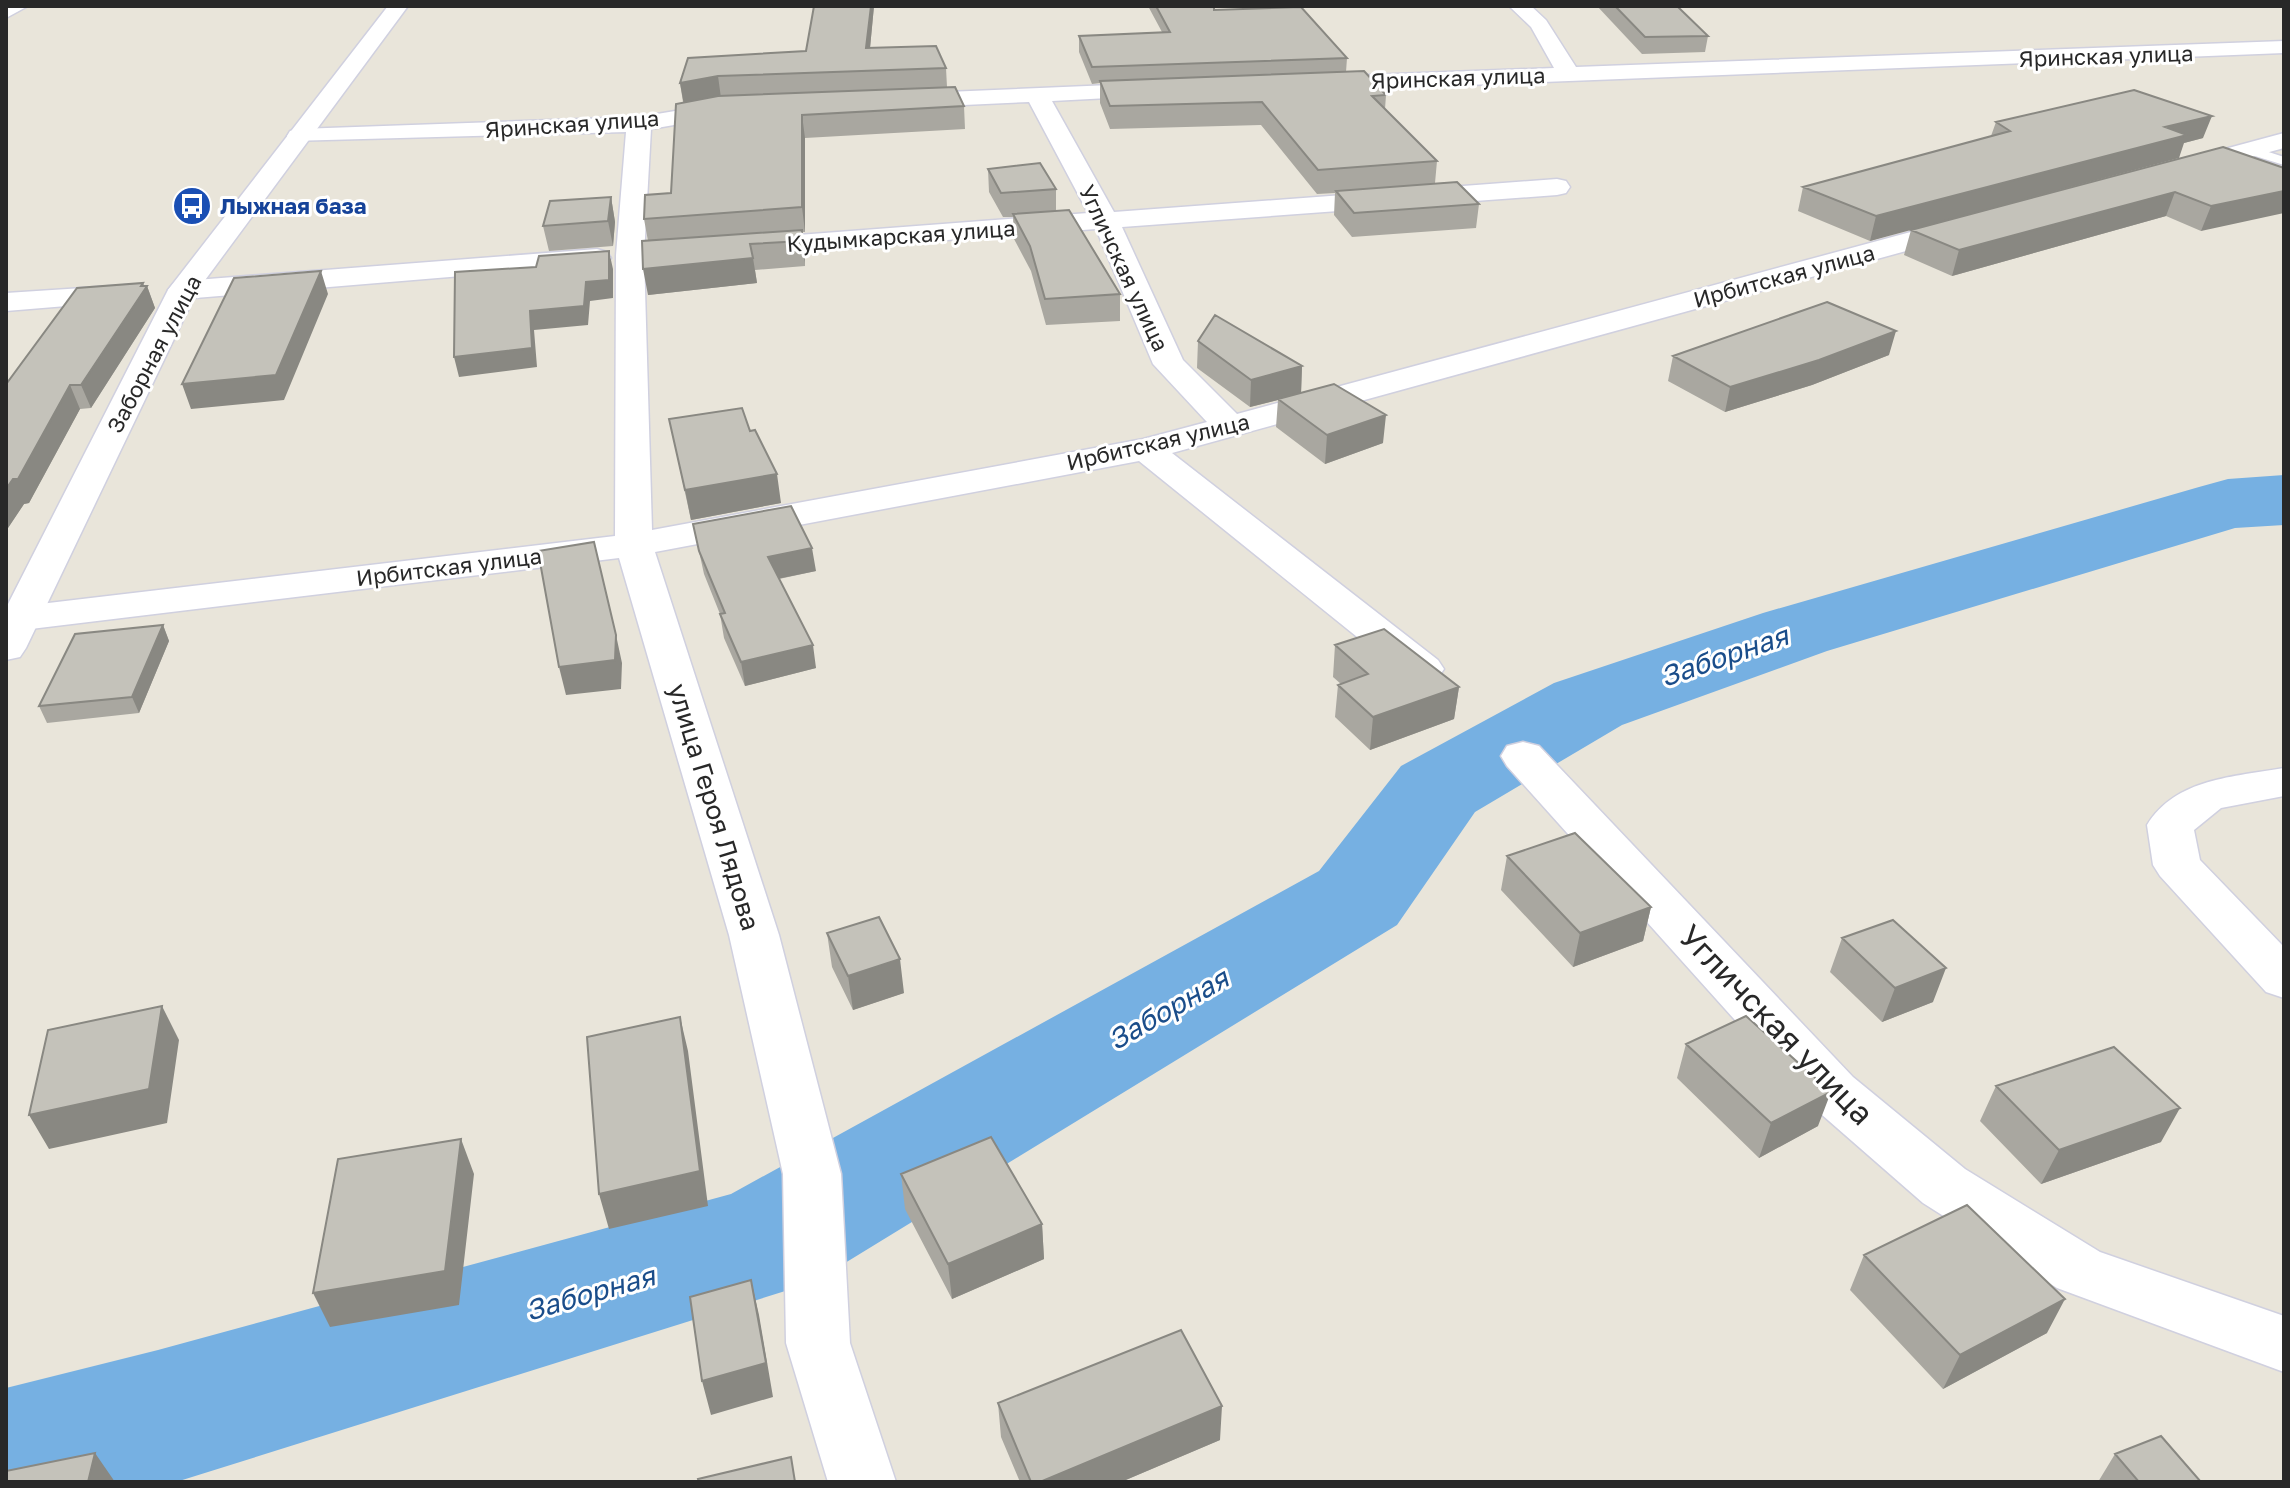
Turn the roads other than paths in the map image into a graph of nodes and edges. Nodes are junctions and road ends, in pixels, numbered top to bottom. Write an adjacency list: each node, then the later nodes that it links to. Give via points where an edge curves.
1 (18, 6): 4 (street)
2 (398, 6): 13 (street, Заборная улица)
3 (1519, 6): 6 (street, via 1539,24)
4 (6, 12)
5 (2284, 47): 6 (street, Яринская улица)
6 (1568, 73): 7 (street, Яринская улица)
7 (1287, 85)
8 (1178, 90): 9 (street)
9 (1037, 95): 10 (street); 20 (street, Угличская улица)
10 (879, 102)
11 (753, 107): 12 (street, Яринская улица)
12 (639, 124): 13 (street, Яринская улица); 23 (street, улица Героя Лядова)
13 (299, 136): 24 (street, Заборная улица)
14 (2284, 140): 15 (street)
15 (2247, 149): 16 (lane); 17 (street)
16 (2284, 161)
17 (2144, 178)
18 (1557, 187): 20 (street, Кудымкарская улица)
19 (1992, 219): 26 (street, Ирбитская улица)
20 (1106, 221): 21 (street, Кудымкарская улица); 26 (street, Угличская улица, via 1169,364)
21 (725, 248)
22 (662, 253): 23 (street)
23 (630, 255): 24 (street); 28 (street, улица Героя Лядова)
24 (183, 290): 25 (street); 29 (street, Заборная улица)
25 (6, 302)
26 (1230, 426): 27 (street, Ирбитская улица)
27 (1146, 449): 28 (street, Ирбитская улица); 30 (street)
28 (634, 545): 29 (street, Ирбитская улица); 35 (street, улица Героя Лядова, via 754,935 812,1174 818,1343)
29 (10, 629)
30 (1435, 679)
31 (1523, 756): 34 (street, Угличская улица, via 1833,1092 1944,1186 2079,1270)
32 (2284, 782): 33 (street, via 2207,796 2170,825 2177,865)
33 (2284, 979)
34 (2284, 1344)
35 (862, 1482)

